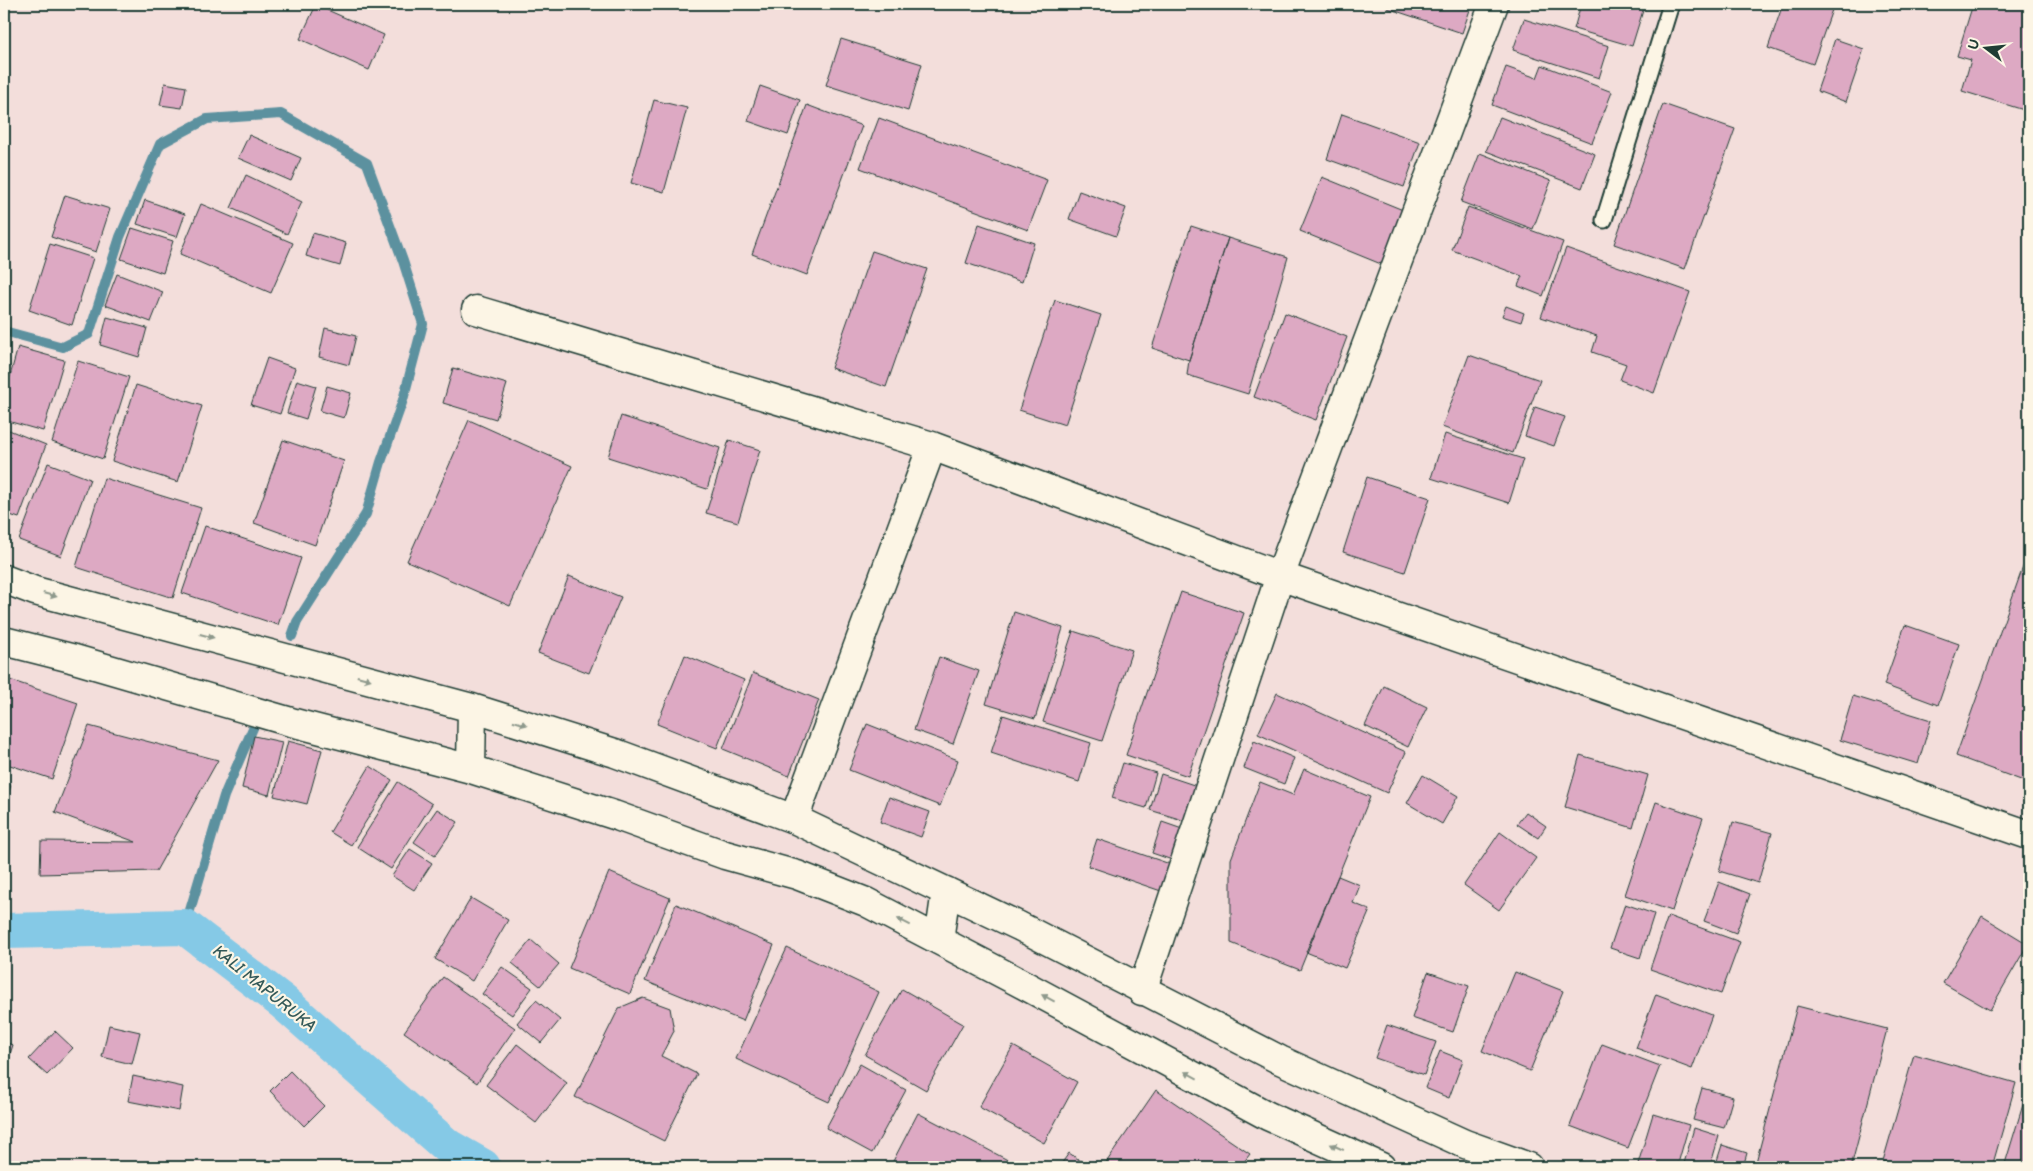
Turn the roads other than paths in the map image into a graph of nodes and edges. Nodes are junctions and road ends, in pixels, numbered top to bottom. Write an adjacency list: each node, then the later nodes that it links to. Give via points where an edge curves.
1 (1494, 4): 6 (main road)
2 (1671, 4): 3 (lane)
3 (1604, 220)
4 (476, 310): 5 (main road)
5 (932, 446): 6 (main road); 11 (main road)
6 (1280, 576): 12 (main road); 15 (main road)
7 (4, 579): 9 (main road, one-way to 9, via 45,594)
8 (4, 641): 10 (main road)
9 (472, 708): 10 (main road); 11 (main road, one-way to 11, via 615,753)
10 (471, 769): 14 (main road, one-way to 10, via 866,902 797,875 725,855)
11 (794, 820): 13 (main road)
12 (2029, 835)
13 (946, 891): 14 (main road); 15 (main road)
14 (939, 940): 16 (main road, one-way to 14, via 1268,1116)
15 (1142, 991): 17 (main road, via 1280,1060 1465,1144)
16 (1381, 1167)
17 (1529, 1167)

